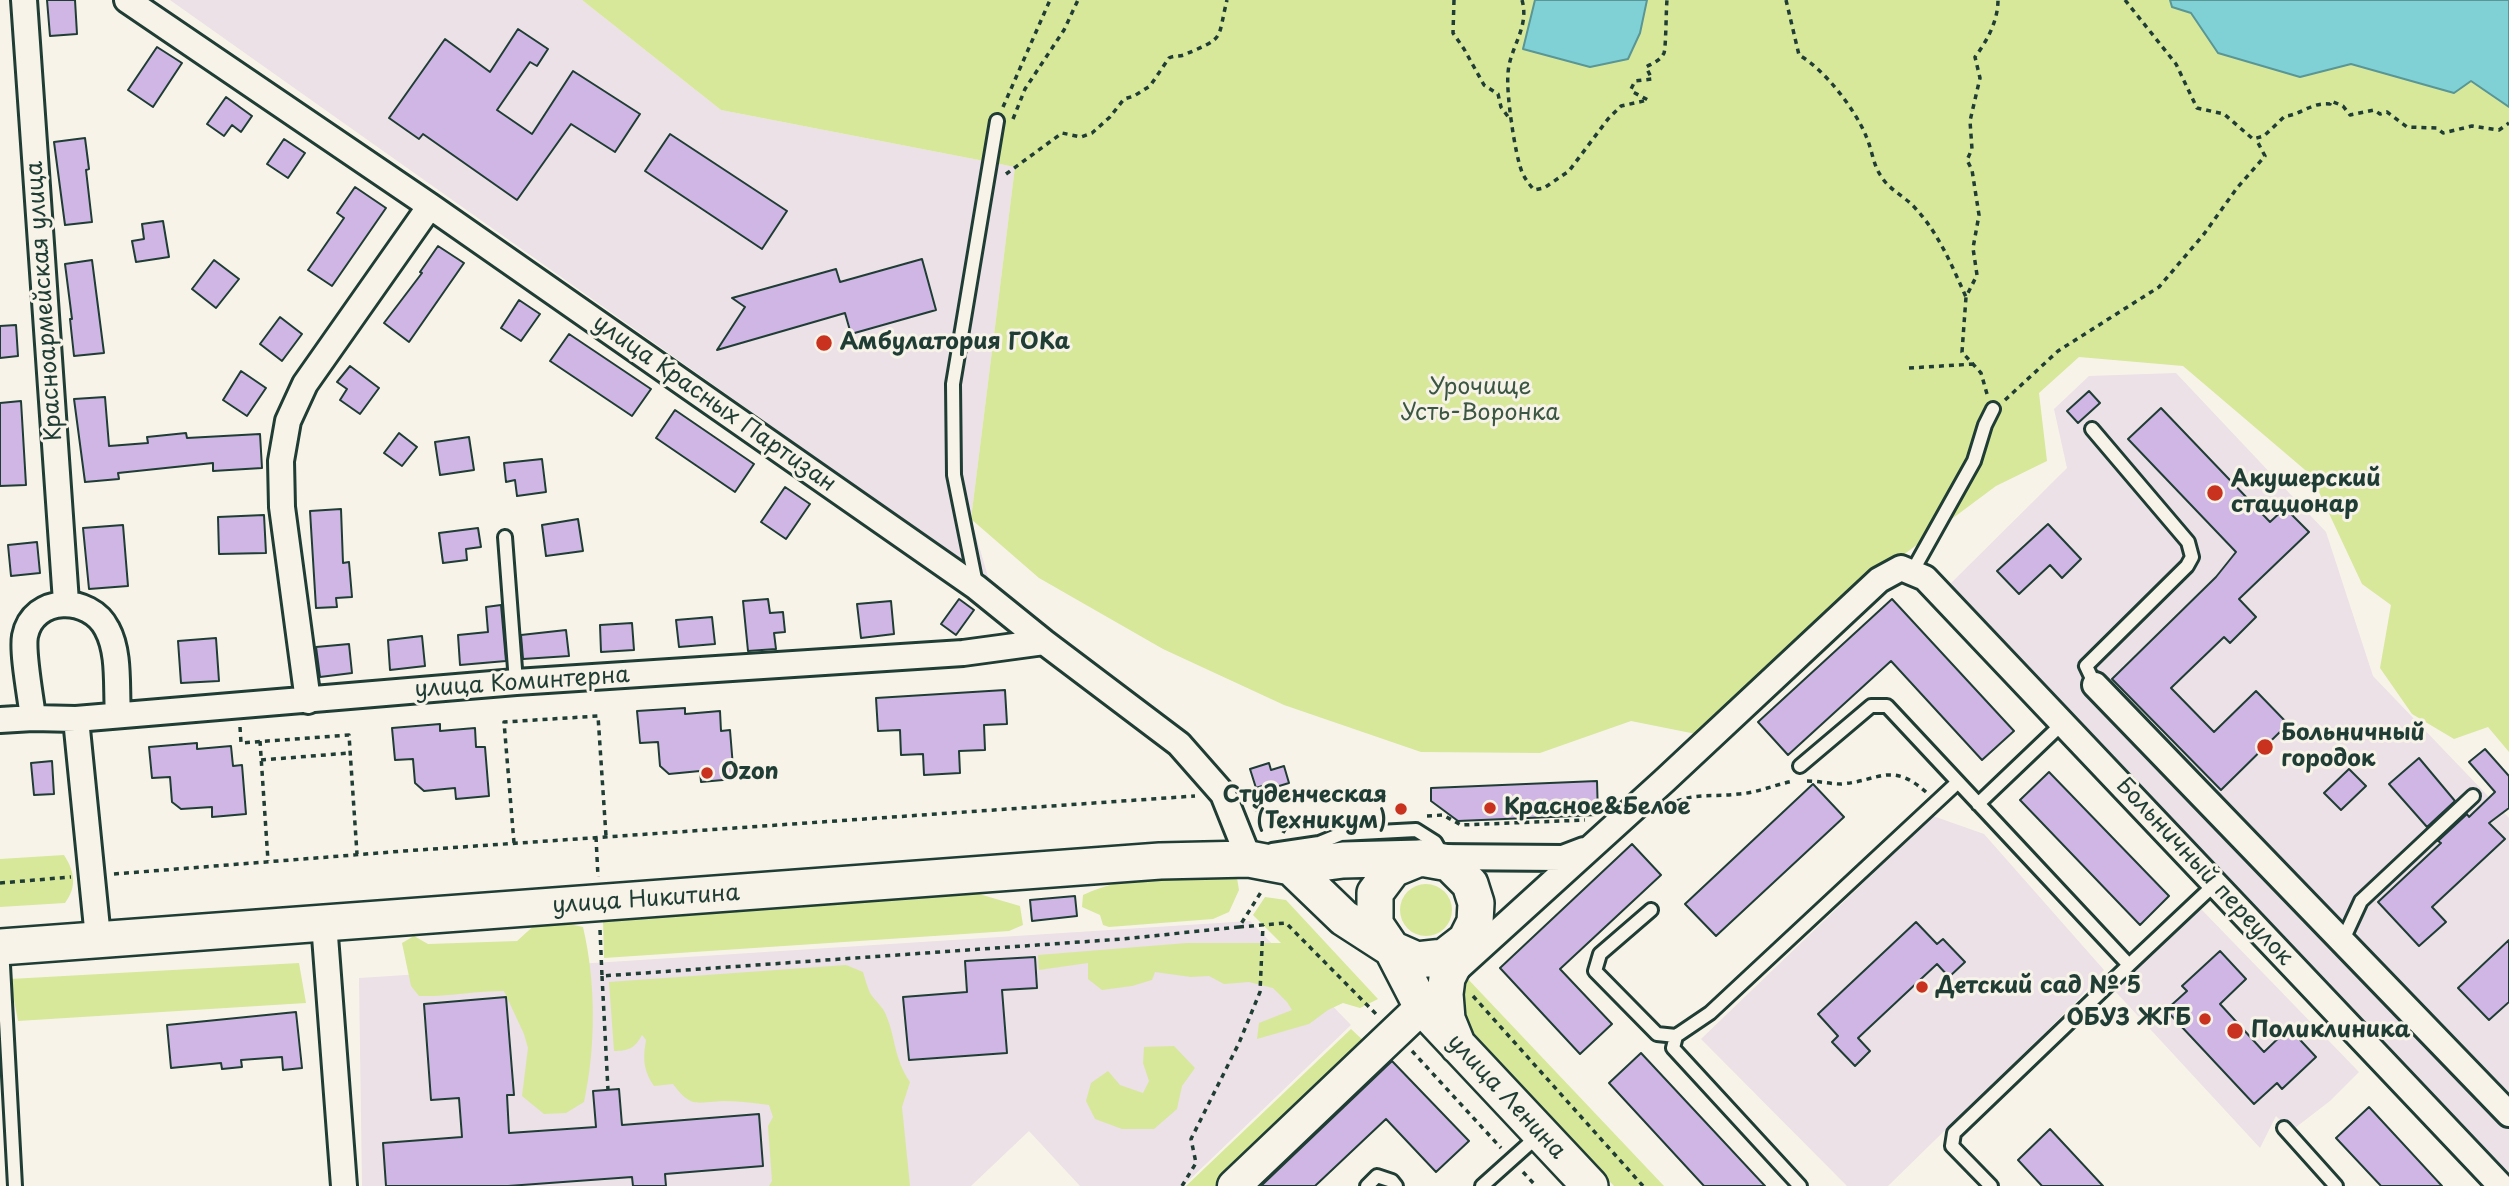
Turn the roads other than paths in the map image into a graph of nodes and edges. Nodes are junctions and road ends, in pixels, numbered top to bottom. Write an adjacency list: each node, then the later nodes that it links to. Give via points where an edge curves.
1 (24, 0): 10 (street, Красноармейская улица)
2 (127, 0): 4 (street, улица Красных Партизан)
3 (997, 121): 9 (lane, via 953,384 954,475)
4 (430, 206): 9 (street, улица Красных Партизан); 14 (street, via 305,384 288,421 281,461 282,507)
5 (1993, 409): 8 (lane, via 1974,461)
6 (2092, 429): 13 (lane, via 2188,542 2192,557 2086,666)
7 (505, 537): 12 (lane)
8 (1906, 570): 19 (street, Больничный переулок, via 1925,578); 24 (street, via 1878,580)
9 (976, 587): 11 (street, улица Красных Партизан)
10 (66, 602): 15 (street, via 93,611 106,625 114,643); 16 (street, via 43,608 29,624 24,639)
11 (1044, 642): 12 (street, улица Коминтерна, via 963,653); 26 (street, улица Красных Партизан, via 1179,744)
12 (516, 682): 14 (street, улица Коминтерна)
13 (2095, 685): 32 (street)
14 (308, 701): 15 (street, улица Коминтерна)
15 (118, 714): 17 (street, улица Коминтерна)
16 (33, 718): 17 (street, улица Коминтерна); 18 (street, улица Коминтерна)
17 (76, 719): 30 (street)
18 (0, 720)
19 (2063, 723): 23 (lane); 27 (street, Больничный переулок)
20 (1800, 766): 21 (lane, via 1871,706 1887,706)
21 (1958, 782): 23 (lane); 38 (lane, via 1710,1013)
22 (2473, 796): 32 (lane, via 2361,901)
23 (1978, 804): 35 (lane)
24 (1591, 847): 25 (street, via 1563,858); 36 (street)
25 (1432, 857): 26 (main road, улица Никитина); 31 (main road, via 1449,863 1470,884 1475,922); 34 (main road, via 1392,869 1376,894 1375,924)
26 (1272, 860): 29 (main road, улица Никитина, via 1160,861); 34 (main road, via 1344,918)
27 (2215, 884): 35 (lane); 54 (street, Больничный переулок)
28 (1651, 909): 38 (lane, via 1600,954 1595,971 1657,1034)
29 (324, 923): 30 (main road, улица Никитина); 45 (street)
30 (97, 938): 33 (main road, улица Никитина)
31 (1466, 940): 34 (main road, via 1444,957 1431,959 1417,960); 36 (main road)
32 (2342, 942): 40 (street)
33 (1, 947): 43 (lane)
34 (1392, 949): 37 (main road, улица Ленина)
35 (2129, 965): 52 (lane, via 1954,1133 1952,1146)
36 (1450, 976): 37 (street); 39 (main road, via 1445,994 1447,1020)
37 (1422, 1007): 39 (main road, улица Ленина); 46 (street)
38 (1676, 1036): 51 (lane, via 1673,1048)
39 (1458, 1046): 42 (main road, улица Ленина)
40 (2509, 1114)
41 (2284, 1128): 53 (lane)
42 (1540, 1133): 49 (lane); 50 (main road, улица Ленина)
43 (7, 1166): 44 (lane)
44 (15, 1186)
45 (344, 1186)
46 (1234, 1186)
47 (1367, 1186): 48 (lane, via 1377,1176)
48 (1396, 1186)
49 (1482, 1186)
50 (1590, 1186)
51 (1801, 1186)
52 (1991, 1186)
53 (2336, 1186)
54 (2501, 1186)

